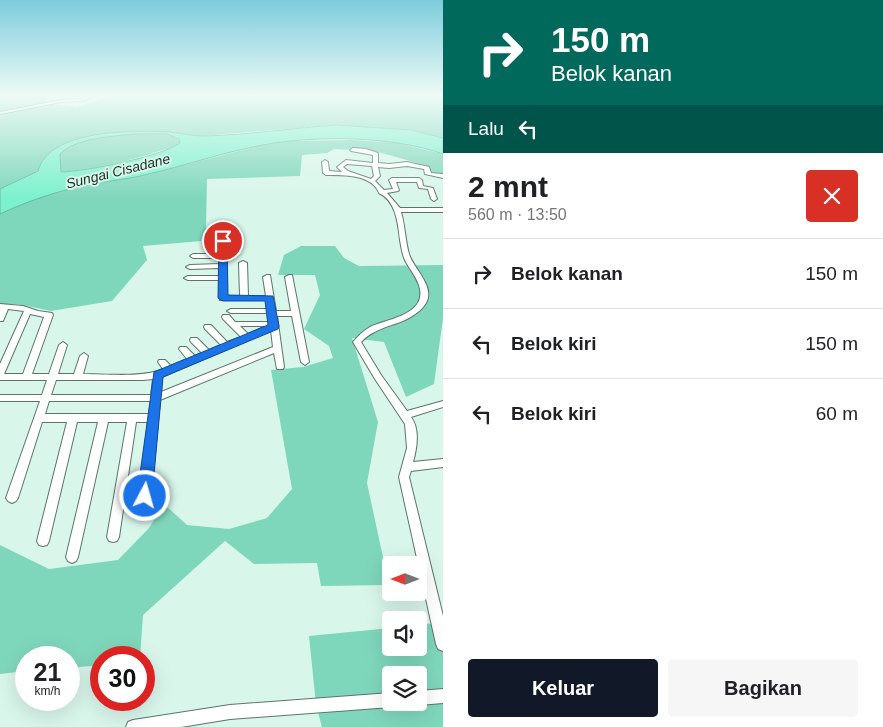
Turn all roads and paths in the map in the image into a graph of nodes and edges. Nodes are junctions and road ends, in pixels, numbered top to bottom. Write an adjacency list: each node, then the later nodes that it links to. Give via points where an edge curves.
1 (353, 150): 3 (street, via 376,154)
2 (326, 162): 4 (street, via 326,173)
3 (375, 165): 4 (street, via 346,162 340,167); 5 (street, via 418,165 427,168 428,174); 6 (street, via 377,176)
4 (353, 174): 6 (street)
5 (443, 176)
6 (372, 181): 7 (street)
7 (381, 192): 8 (street, via 396,190 392,180 419,180 421,187 430,188); 11 (street)
8 (434, 199): 9 (street); 10 (street)
9 (443, 200)
10 (428, 209): 11 (street); 12 (street)
11 (399, 210): 56 (street, via 406,255 419,277 422,303 411,315 372,329 357,342)
12 (443, 210)
13 (223, 241): 15 (street)
14 (193, 256): 15 (street)
15 (223, 256): 17 (street)
16 (243, 263): 23 (street)
17 (223, 266): 18 (street); 21 (street)
18 (190, 267)
19 (289, 277): 28 (street)
20 (188, 278): 21 (street)
21 (223, 278): 23 (street, via 223,298)
22 (266, 278): 24 (street)
23 (244, 298): 24 (street)
24 (270, 298): 27 (street)
25 (3, 306): 26 (street); 30 (street)
26 (28, 310): 48 (street); 49 (street, via 49,317)
27 (272, 312): 28 (street); 29 (street); 32 (street)
28 (296, 313): 44 (street)
29 (228, 314): 31 (street)
30 (0, 319)
31 (233, 324): 32 (street); 34 (street)
32 (274, 326): 34 (street); 39 (street)
33 (208, 327): 37 (street)
34 (247, 338): 37 (street)
35 (194, 340): 40 (street)
36 (63, 346): 50 (street)
37 (226, 346): 40 (street)
38 (183, 349): 42 (street)
39 (277, 349): 45 (street); 54 (street)
40 (207, 354): 42 (street)
41 (84, 356): 51 (street)
42 (193, 360): 46 (street)
43 (162, 362): 46 (street)
44 (305, 362)
45 (280, 367)
46 (169, 370): 47 (street)
47 (158, 375): 51 (street); 54 (street)
48 (0, 376): 49 (street)
49 (26, 377): 50 (street)
50 (53, 377): 51 (street); 53 (street)
51 (78, 377)
52 (0, 398): 53 (street)
53 (46, 398): 54 (street); 57 (street)
54 (155, 398): 61 (street)
55 (443, 404): 56 (street)
56 (405, 415): 63 (street, via 412,435)
57 (39, 418): 58 (street); 65 (street)
58 (73, 418): 59 (street); 67 (street)
59 (104, 418): 60 (street); 68 (street)
60 (132, 418): 61 (street); 66 (street)
61 (153, 418): 64 (street)
62 (443, 463): 63 (street)
63 (407, 467): 69 (street, via 404,477)
64 (145, 496)
65 (12, 498)
66 (113, 537)
67 (43, 541)
68 (72, 557)
69 (443, 644)
70 (443, 696): 71 (street)
71 (427, 697)
72 (382, 701): 73 (street, via 230,712)
73 (133, 727)

